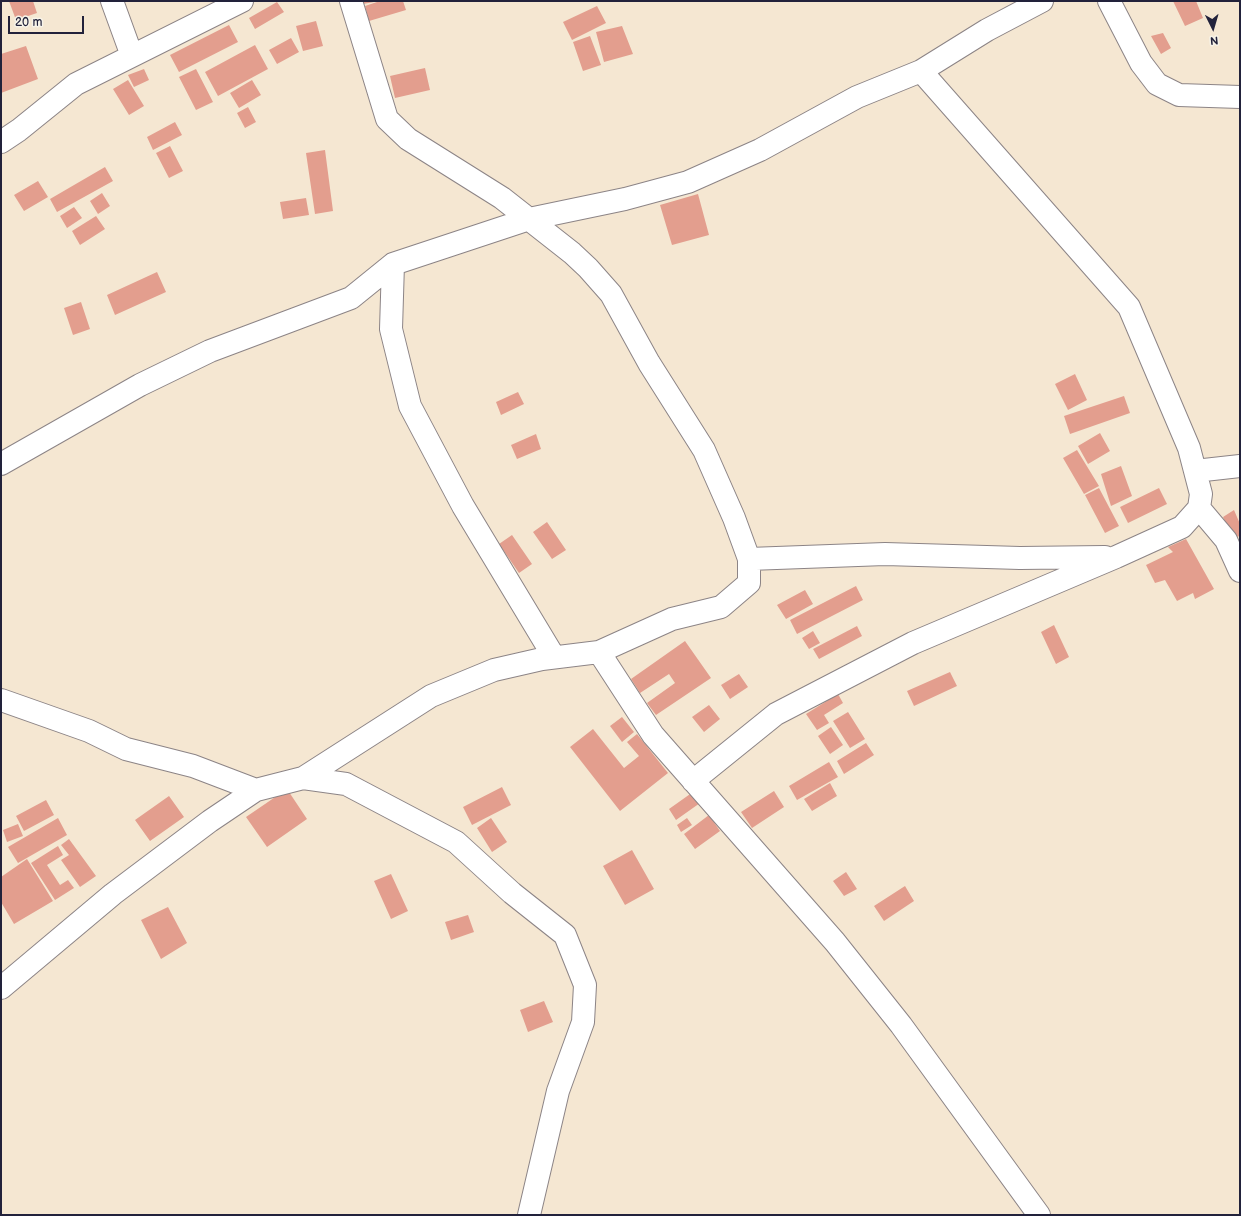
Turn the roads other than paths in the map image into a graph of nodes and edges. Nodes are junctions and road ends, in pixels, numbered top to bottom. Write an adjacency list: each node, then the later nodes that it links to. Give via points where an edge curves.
1 (112, 1): 6 (street)
2 (242, 1): 6 (street)
3 (350, 1): 10 (street, via 387,119 408,139 502,198)
4 (1042, 1): 7 (street, via 987,30)
5 (1109, 1): 8 (street, via 1141,63 1157,84 1179,95)
6 (132, 56): 9 (street, via 76,84)
7 (921, 71): 10 (street, via 857,97 760,150 688,182 625,200); 14 (street, via 1129,307 1189,448)
8 (1240, 97)
9 (1, 142)
10 (529, 219): 11 (street); 17 (street, via 572,253 611,294 649,363 704,450)
11 (393, 264): 12 (street, via 351,298 210,351 140,385); 20 (street, via 391,329 410,406 463,506)
12 (1, 464)
13 (1240, 466): 14 (street)
14 (1195, 471): 15 (street, via 1201,494)
15 (1199, 508): 16 (street, via 1182,527); 18 (street, via 1226,540)
16 (1116, 557): 17 (street, via 1020,558 885,554); 23 (street, via 913,643 782,710)
17 (749, 559): 19 (street, via 749,583 721,607 672,619)
18 (1240, 571)
19 (599, 652): 20 (street); 23 (street, via 653,735)
20 (554, 657): 22 (street, via 494,670 431,696)
21 (1, 700): 24 (street, via 89,731 126,749 193,766)
22 (303, 778): 24 (street); 26 (street, via 346,784 456,842 512,893 565,935 585,984 583,1022 558,1091)
23 (694, 781): 27 (street, via 835,942 901,1025)
24 (256, 790): 25 (street, via 113,894)
25 (1, 988)
26 (529, 1215)
27 (1039, 1215)

